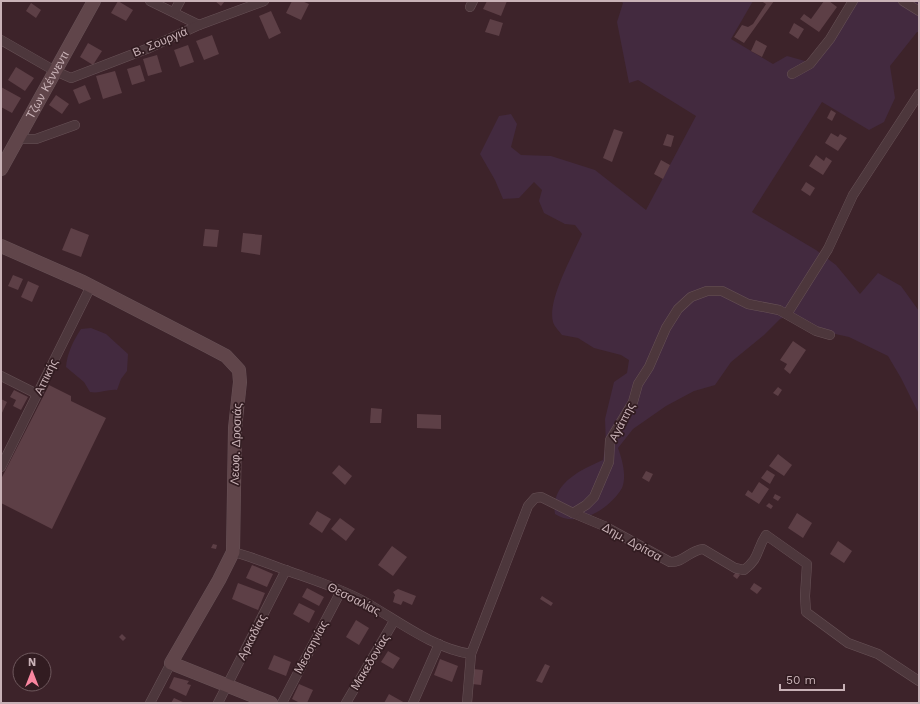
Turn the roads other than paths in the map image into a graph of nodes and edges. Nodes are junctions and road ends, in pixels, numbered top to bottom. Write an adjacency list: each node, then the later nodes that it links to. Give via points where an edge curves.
1 (94, 1): 11 (street, Τζων Κέννεντι)
2 (150, 1): 8 (street)
3 (180, 1): 8 (street)
4 (264, 1): 9 (street, Β. Σουργιά)
5 (852, 1): 12 (street, via 830,39 810,64)
6 (903, 1): 7 (street)
7 (919, 10)
8 (174, 12): 9 (street)
9 (199, 25): 11 (street, Β. Σουργιά, via 149,48 73,77)
10 (1, 40): 11 (street, Β. Σουργιά)
11 (55, 71): 15 (street, Τζων Κέννεντι)
12 (792, 74)
13 (919, 94): 20 (street, via 853,195 828,249)
14 (75, 125): 15 (street, via 37,138)
15 (18, 139): 16 (street, Τζων Κέννεντι)
16 (4, 155): 17 (street, Τζων Κέννεντι)
17 (1, 169)
18 (1, 246): 19 (street, Λεωφ. Δροσιάς)
19 (91, 286): 23 (street, Αττικής); 26 (street, Λεωφ. Δροσιάς, via 226,356 239,370 235,428)
20 (787, 314): 21 (street, Αγάπης, via 816,332); 25 (street, Αγάπης, via 766,306 748,304 722,291 707,291 691,297 678,309 666,328 650,367 638,384 626,416 610,440 609,462 594,497)
21 (830, 335)
22 (1, 376): 23 (street)
23 (38, 394): 24 (street, Αττικής)
24 (1, 467)
25 (573, 513): 31 (street, via 541,497 535,498 528,506); 33 (street, Δημ. Δρίτσα, via 604,526 670,562 678,562 693,551 703,549 734,568 744,570 756,559 766,535 807,564 806,612 848,643 878,654)
26 (233, 552): 27 (street, Θεσσαλίας, via 260,559); 32 (street, Λεωφ. Δροσιάς, via 220,580)
27 (286, 570): 28 (street, Θεσσαλίας); 34 (street, Αρκαδίας)
28 (341, 591): 29 (street, Θεσσαλίας); 38 (street, Μεσσηνίας)
29 (394, 621): 30 (street, Θεσσαλίας); 39 (street, Μακεδονίας)
30 (439, 644): 31 (street, Θεσσαλίας, via 457,652); 40 (street)
31 (471, 654): 41 (street)
32 (171, 663): 34 (street); 35 (street)
33 (919, 682)
34 (227, 686): 36 (street, Αρκαδίας); 37 (street)
35 (150, 703)
36 (218, 703)
37 (271, 703)
38 (282, 703)
39 (346, 703)
40 (413, 703)
41 (467, 703)

